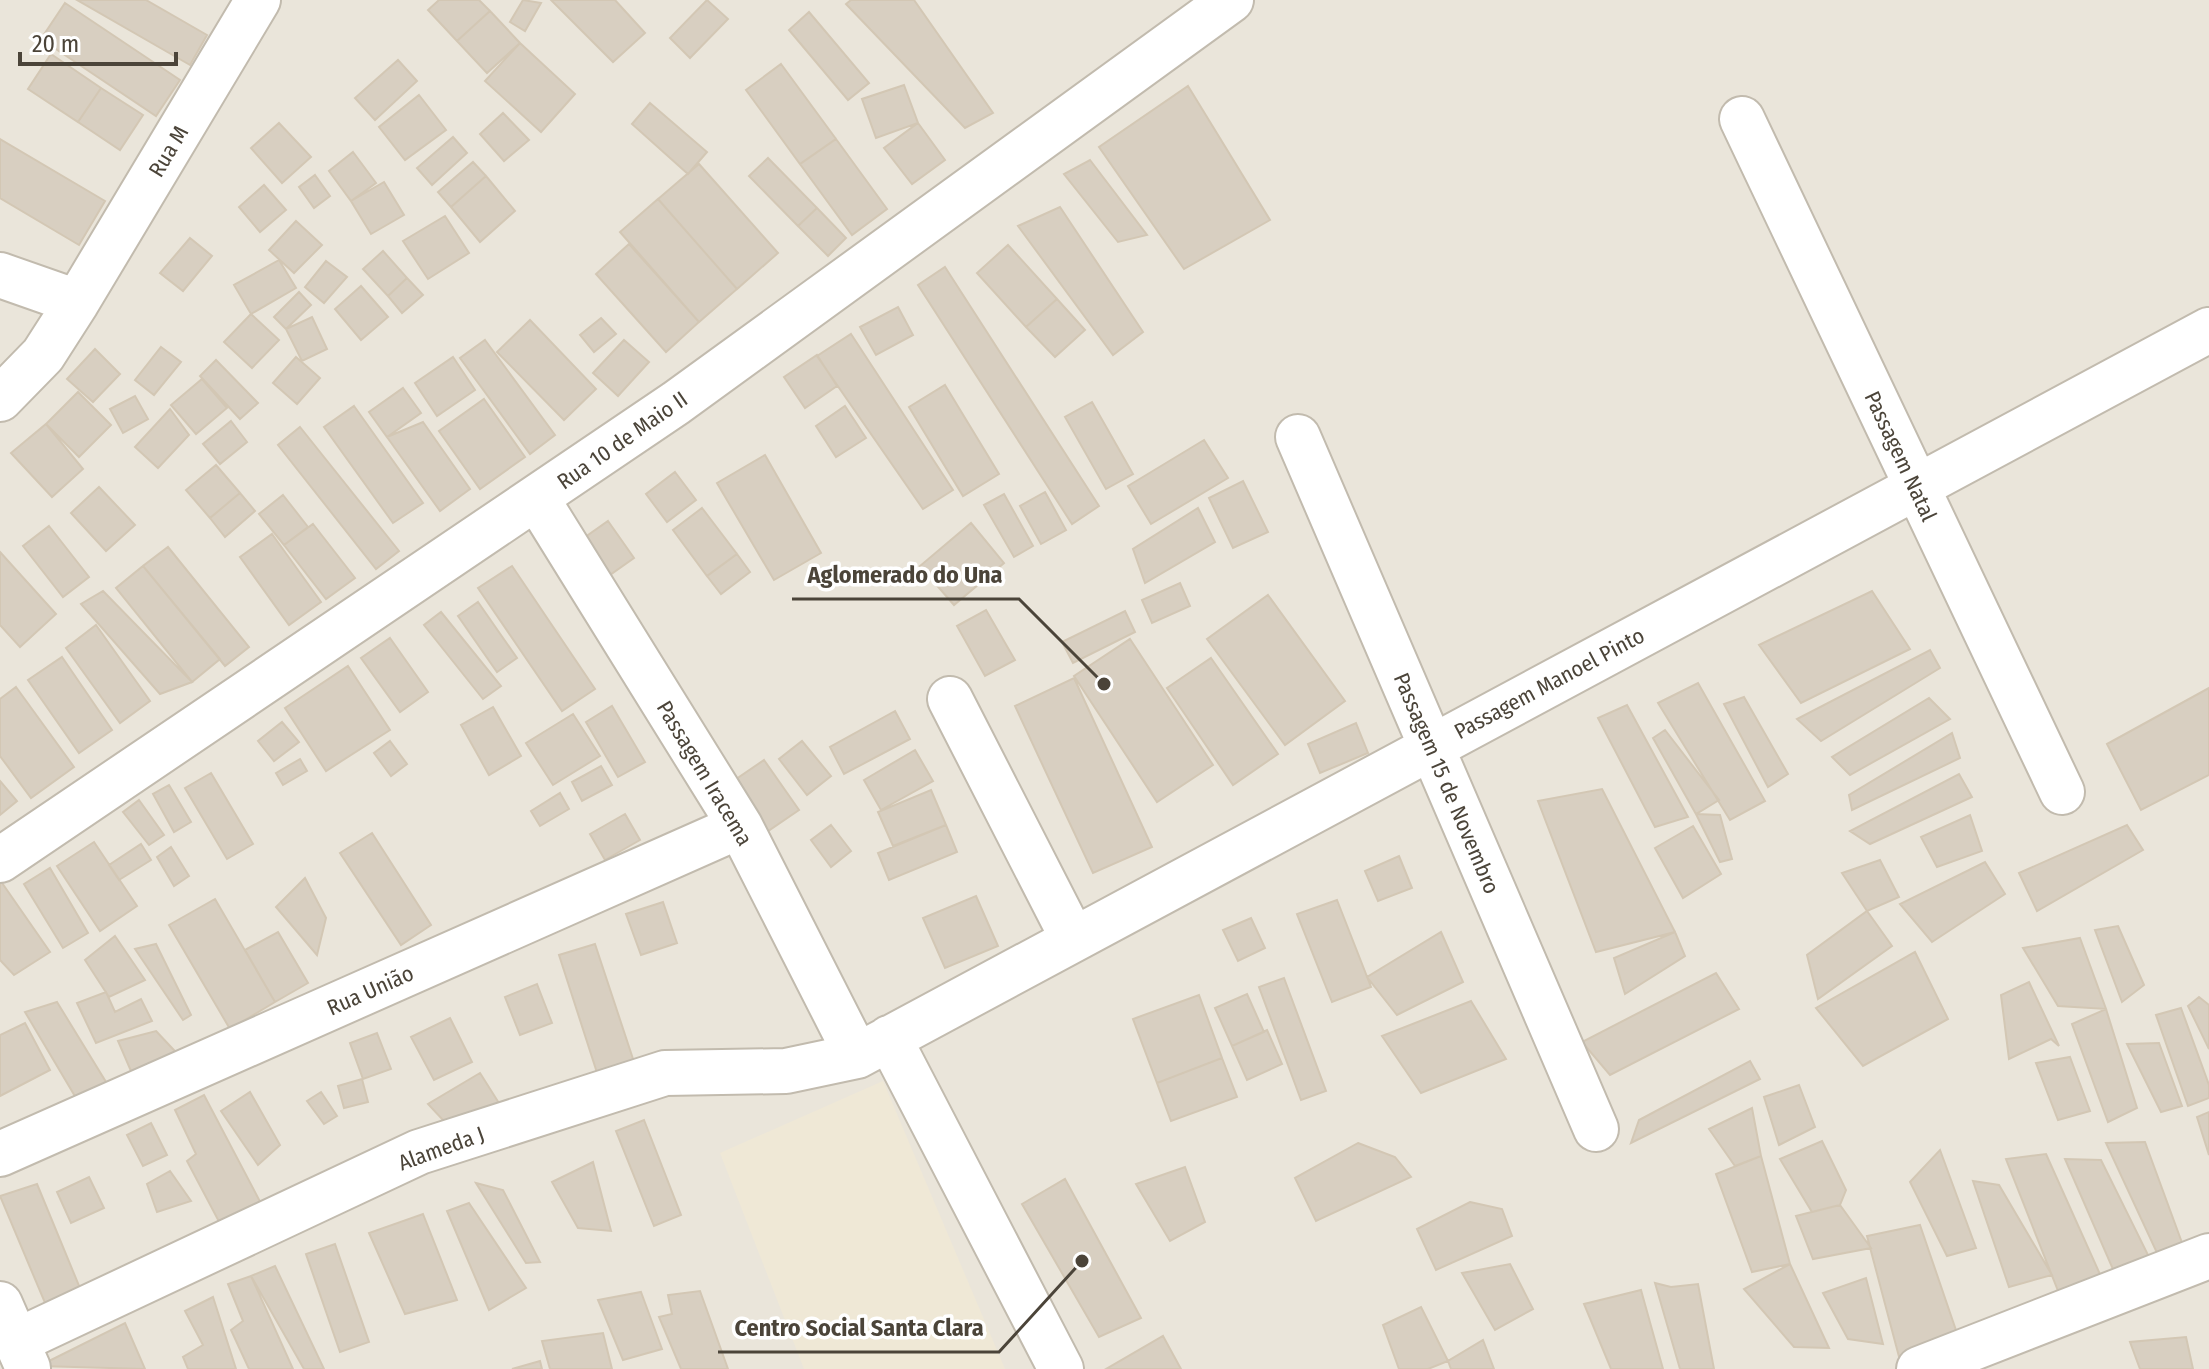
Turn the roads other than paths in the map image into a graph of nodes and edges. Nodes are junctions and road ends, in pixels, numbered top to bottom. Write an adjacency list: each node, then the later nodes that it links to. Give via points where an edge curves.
1 (258, 0): 5 (street, Rua M)
2 (1231, 0): 10 (street, Rua 10 de Maio II)
3 (1742, 119): 9 (street, Passagem Natal)
4 (0, 275): 5 (street)
5 (77, 302): 7 (street, Rua M, via 43,355)
6 (2209, 330): 9 (street, Passagem Manoel Pinto)
7 (0, 399)
8 (1298, 437): 12 (street, Passagem 15 de Novembro)
9 (1915, 487): 12 (street, Passagem Manoel Pinto); 13 (street, Passagem Natal)
10 (537, 499): 14 (street, Passagem Iracema); 15 (street, Rua 10 de Maio II)
11 (950, 699): 16 (street)
12 (1431, 747): 16 (street, Passagem Manoel Pinto); 18 (street, Passagem 15 de Novembro)
13 (2062, 792)
14 (740, 826): 17 (street, Passagem Iracema); 19 (street, Rua União)
15 (0, 860)
16 (1073, 939): 17 (street, Passagem Manoel Pinto)
17 (873, 1047): 21 (street, Alameda J, via 786,1071 665,1073 419,1152); 22 (street, Passagem Iracema)
18 (1596, 1129)
19 (0, 1154)
20 (2209, 1256): 23 (street)
21 (15, 1338)
22 (1061, 1369)
23 (1919, 1369)

